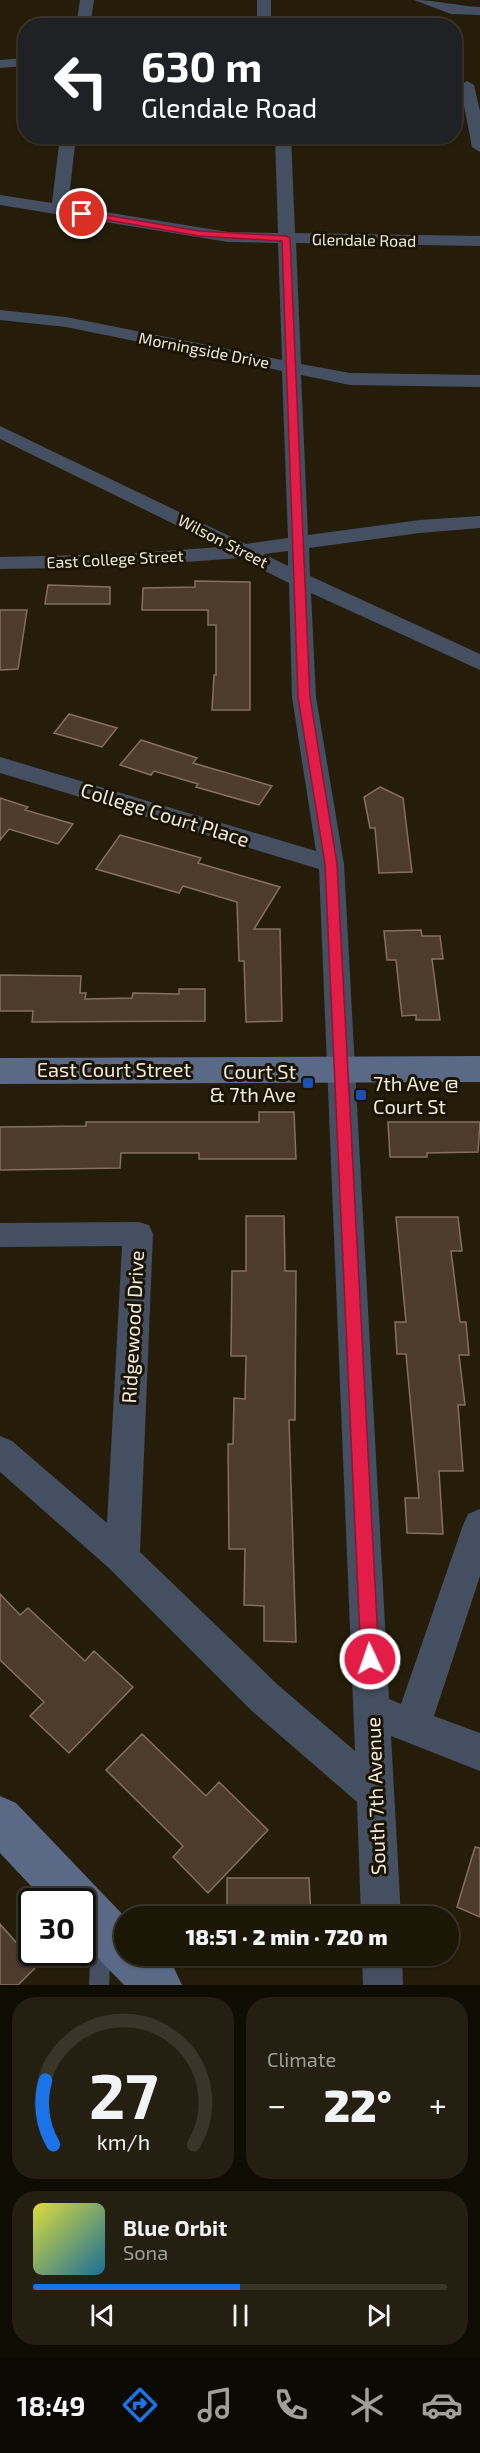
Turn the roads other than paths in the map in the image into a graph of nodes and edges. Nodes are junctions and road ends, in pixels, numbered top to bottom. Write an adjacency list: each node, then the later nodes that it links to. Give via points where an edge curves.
1 (87, 0): 5 (street)
2 (264, 0): 6 (street)
3 (421, 0): 4 (street, via 445,9)
4 (480, 11)
5 (84, 18)
6 (264, 18)
7 (18, 63): 8 (street)
8 (0, 64)
9 (467, 86): 12 (street)
10 (67, 144): 14 (street)
11 (283, 144): 15 (street, South 7th Avenue)
12 (480, 147)
13 (0, 200): 14 (street, Glendale Road)
14 (58, 210): 15 (street, Glendale Road, via 199,233)
15 (286, 238): 16 (street, Glendale Road); 18 (street, South 7th Avenue)
16 (480, 241)
17 (0, 315): 18 (street, Morningside Drive, via 66,322)
18 (293, 368): 19 (street, Morningside Drive, via 350,379); 22 (street, South 7th Avenue)
19 (480, 381)
20 (0, 432): 23 (street, Wilson Street)
21 (480, 522): 22 (street, East College Street)
22 (299, 542): 23 (street, East College Street); 25 (street, South 7th Avenue)
23 (241, 550): 24 (street, East College Street, via 119,561); 25 (street, Wilson Street)
24 (0, 563)
25 (301, 579): 26 (street, Wilson Street); 28 (street, South 7th Avenue, via 304,697)
26 (480, 663)
27 (0, 765): 28 (street, College Court Place)
28 (331, 864): 29 (street, South 7th Avenue)
29 (341, 1069): 30 (street, East Court Street); 31 (street, East Court Street); 36 (street, South 7th Avenue)
30 (480, 1069)
31 (0, 1071)
32 (0, 1235): 35 (street, Ridgewood Drive, via 138,1234)
33 (0, 1451): 35 (street)
34 (480, 1525): 37 (street)
35 (122, 1558): 39 (street, via 265,1698)
36 (373, 1711): 37 (street); 39 (street, South 7th Avenue)
37 (412, 1726): 38 (street)
38 (480, 1752)
39 (376, 1794): 41 (street, South 7th Avenue)
40 (0, 1819): 42 (street)
41 (381, 1906)
42 (103, 1928): 44 (lane); 45 (street)
43 (382, 1966): 46 (street)
44 (99, 1985)
45 (157, 1985)
46 (383, 1985)

